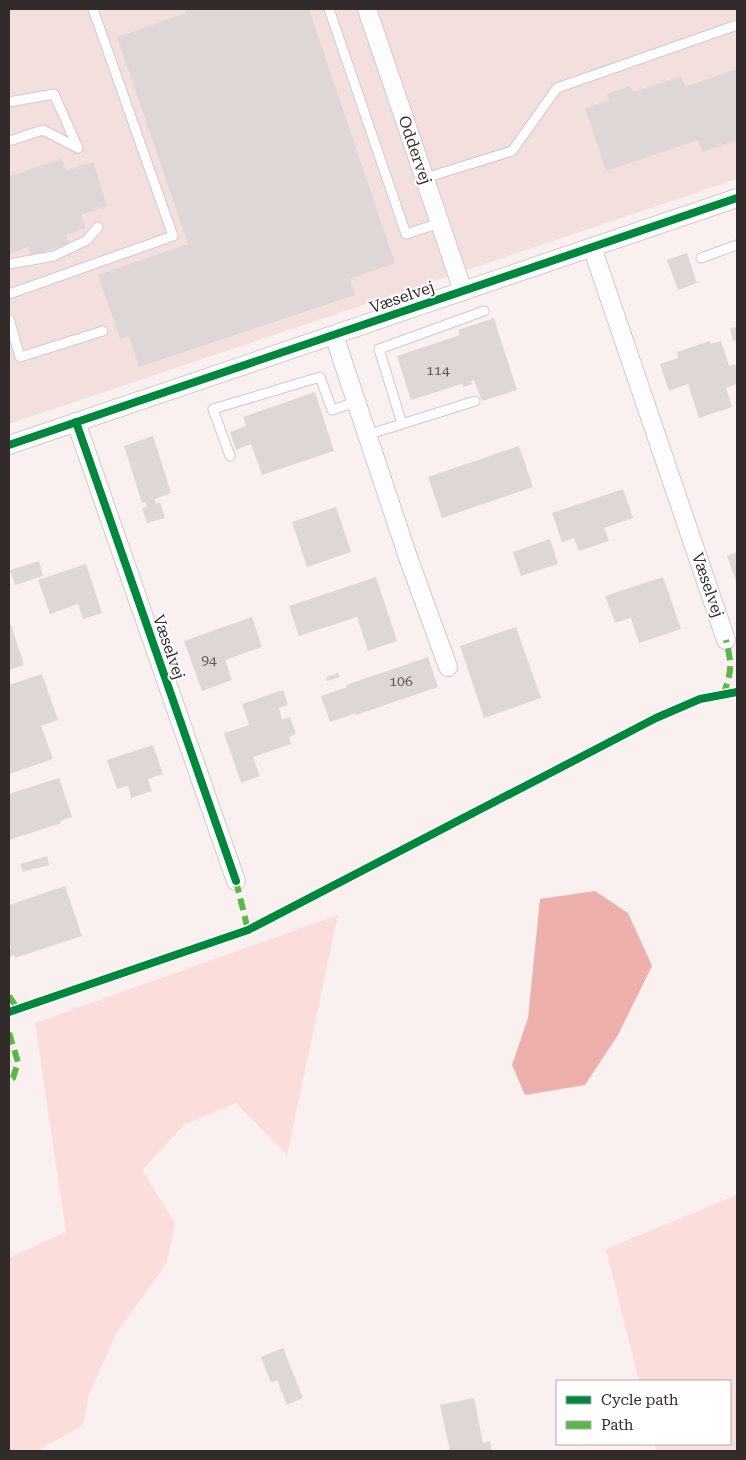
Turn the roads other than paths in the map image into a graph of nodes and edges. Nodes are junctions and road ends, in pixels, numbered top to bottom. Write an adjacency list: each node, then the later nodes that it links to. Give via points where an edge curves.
1 (93, 9): 16 (lane, via 173,236)
2 (329, 9): 9 (lane, via 406,234)
3 (367, 9): 7 (street, Oddervej)
4 (737, 25): 7 (lane, via 557,88 512,151)
5 (9, 102): 6 (lane, via 54,94 78,148 43,130)
6 (9, 141)
7 (425, 178): 9 (street, Oddervej)
8 (737, 198): 12 (street, Væselvej)
9 (440, 222): 15 (street, Oddervej)
10 (98, 227): 14 (lane, via 88,240 54,256)
11 (737, 245): 13 (lane)
12 (592, 247): 15 (street, Væselvej); 28 (street, Væselvej)
13 (701, 258)
14 (9, 264)
15 (463, 291): 20 (street, Væselvej)
16 (9, 294)
17 (484, 311): 24 (lane, via 379,348)
18 (9, 319): 19 (lane, via 20,357)
19 (103, 331)
20 (334, 335): 22 (street); 23 (street, Væselvej)
21 (475, 401): 24 (lane)
22 (356, 402): 25 (street); 27 (lane, via 332,410 320,377 213,409)
23 (76, 422): 26 (street, Væselvej); 30 (street, Væselvej)
24 (402, 424): 25 (lane)
25 (367, 435): 29 (street)
26 (9, 445)
27 (230, 456)
28 (726, 640)
29 (448, 668)
30 (236, 881)

